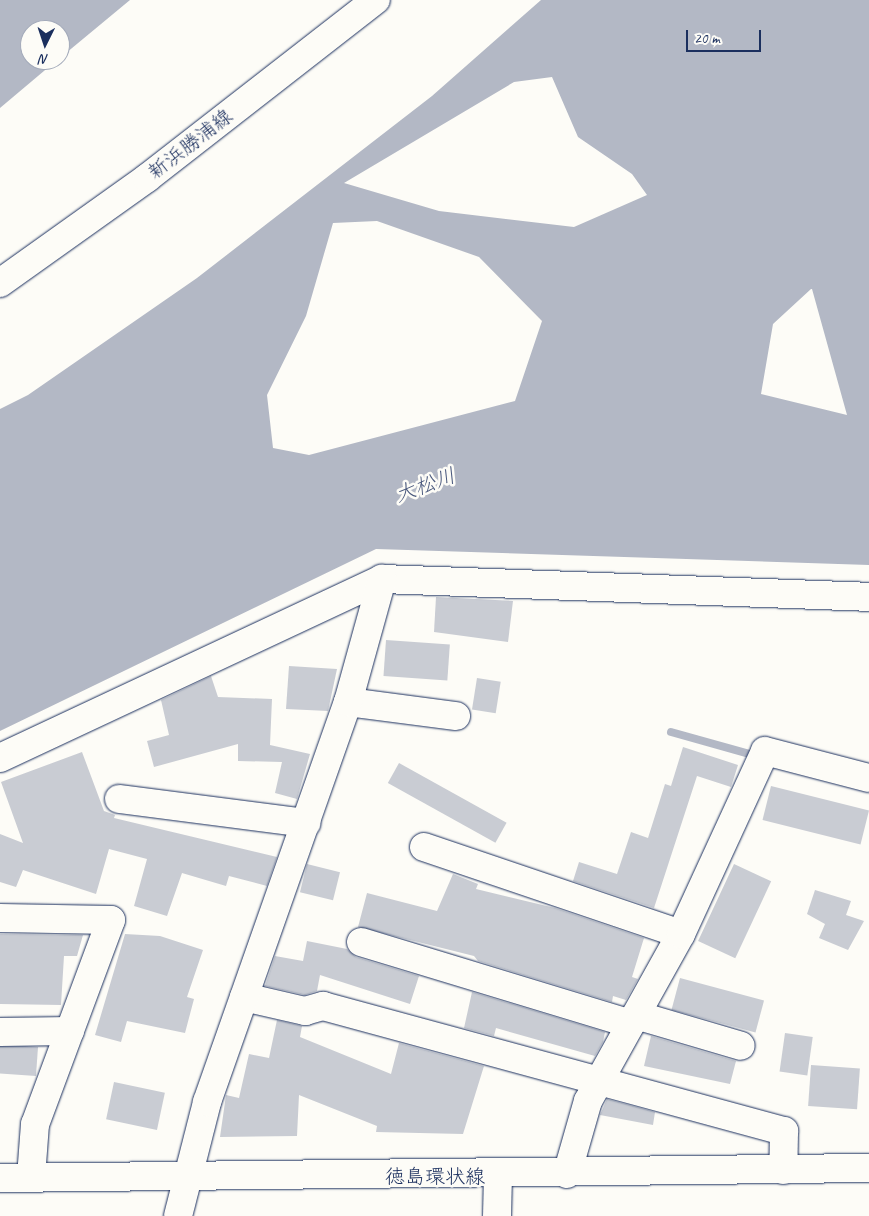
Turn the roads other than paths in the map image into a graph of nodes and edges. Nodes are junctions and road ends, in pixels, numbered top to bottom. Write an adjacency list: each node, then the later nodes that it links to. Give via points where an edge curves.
1 (376, 0): 2 (street, 新浜勝浦線, via 147,178)
2 (0, 283)
3 (382, 579): 4 (street); 5 (street); 7 (street)
4 (869, 597)
5 (348, 702): 6 (street); 10 (street)
6 (456, 716)
7 (0, 758)
8 (869, 778): 13 (street, via 765,751)
9 (119, 799): 10 (street)
10 (306, 823): 15 (street)
11 (423, 846): 13 (street)
12 (0, 918): 17 (street, via 112,920)
13 (682, 934): 16 (street)
14 (361, 942): 16 (street)
15 (244, 997): 20 (street, via 305,1011 323,1006); 27 (street, via 207,1102)
16 (633, 1020): 19 (street); 20 (street)
17 (70, 1031): 18 (street); 25 (street, via 35,1124)
18 (0, 1032)
19 (741, 1046)
20 (598, 1083): 22 (street, via 784,1131); 23 (street)
21 (869, 1168): 22 (street, 徳島環状線)
22 (783, 1170): 23 (street, 徳島環状線)
23 (567, 1174): 24 (street, 徳島環状線)
24 (498, 1175): 27 (street, 徳島環状線); 29 (street)
25 (31, 1177): 26 (street, 徳島環状線); 27 (street, 徳島環状線)
26 (0, 1178)
27 (187, 1178): 28 (street)
28 (178, 1216)
29 (497, 1216)

